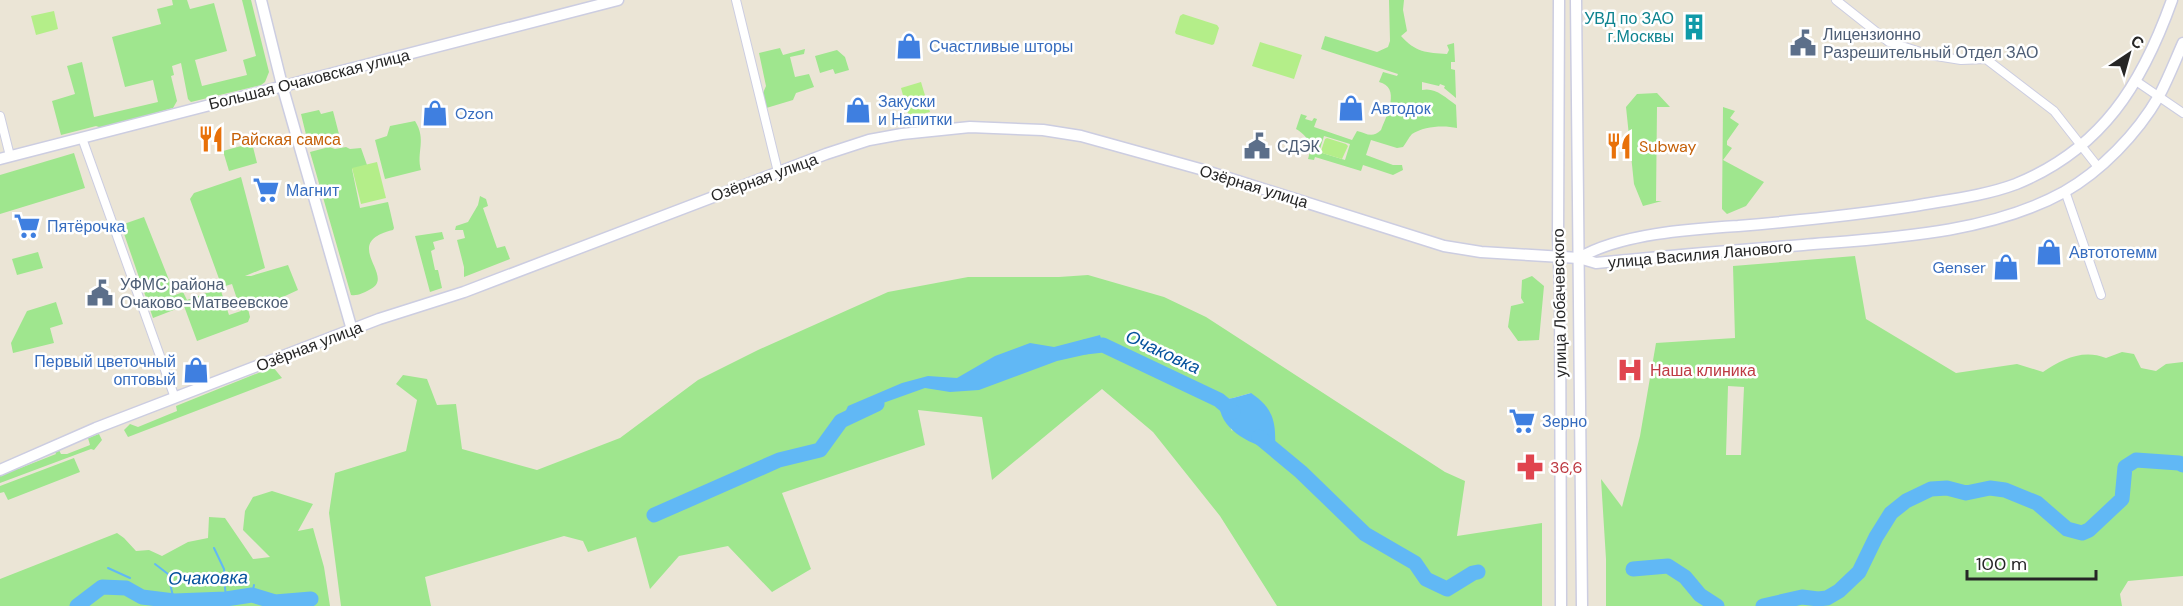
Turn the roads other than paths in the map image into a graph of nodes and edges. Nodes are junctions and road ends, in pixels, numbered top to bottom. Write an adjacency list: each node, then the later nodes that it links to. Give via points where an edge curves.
1 (261, 0): 10 (street)
2 (618, 0): 10 (street, Большая Очаковская улица)
3 (736, 0): 18 (street)
4 (1559, 0): 20 (street, улица Лобачевского)
5 (1576, 0): 21 (street, улица Лобачевского)
6 (1836, 0): 15 (street, via 1889,42 1930,55 1986,59 2054,111)
7 (2172, 0): 9 (street, улица Василия Ланового)
8 (2183, 43): 11 (street, улица Василия Ланового)
9 (2136, 81): 11 (street); 15 (street, улица Василия Ланового, via 2108,120)
10 (282, 86): 14 (street, Большая Очаковская улица); 23 (street)
11 (2158, 96): 12 (street); 17 (street, улица Василия Ланового, via 2144,118)
12 (2183, 113)
13 (0, 116): 16 (street)
14 (82, 138): 16 (street, Большая Очаковская улица); 24 (street)
15 (2081, 145): 17 (street); 21 (street, улица Василия Ланового, via 2044,171 2014,184 1961,198 1774,223 1678,230 1596,248)
16 (5, 157)
17 (2098, 167): 19 (street, улица Василия Ланового)
18 (778, 172): 20 (street, Озёрная улица, via 852,145 902,134 970,127 1043,130 1139,151 1444,246); 23 (street, Озёрная улица, via 464,292)
19 (2066, 191): 21 (street, улица Василия Ланового, via 2024,210 1975,224 1870,239 1596,263); 22 (street)
20 (1559, 258): 21 (street, Озёрная улица); 26 (street, улица Лобачевского)
21 (1579, 258): 27 (street, улица Лобачевского)
22 (2101, 296)
23 (352, 330): 24 (street, Озёрная улица)
24 (175, 398): 25 (street, Озёрная улица)
25 (0, 468)
26 (1561, 606)
27 (1582, 606)

